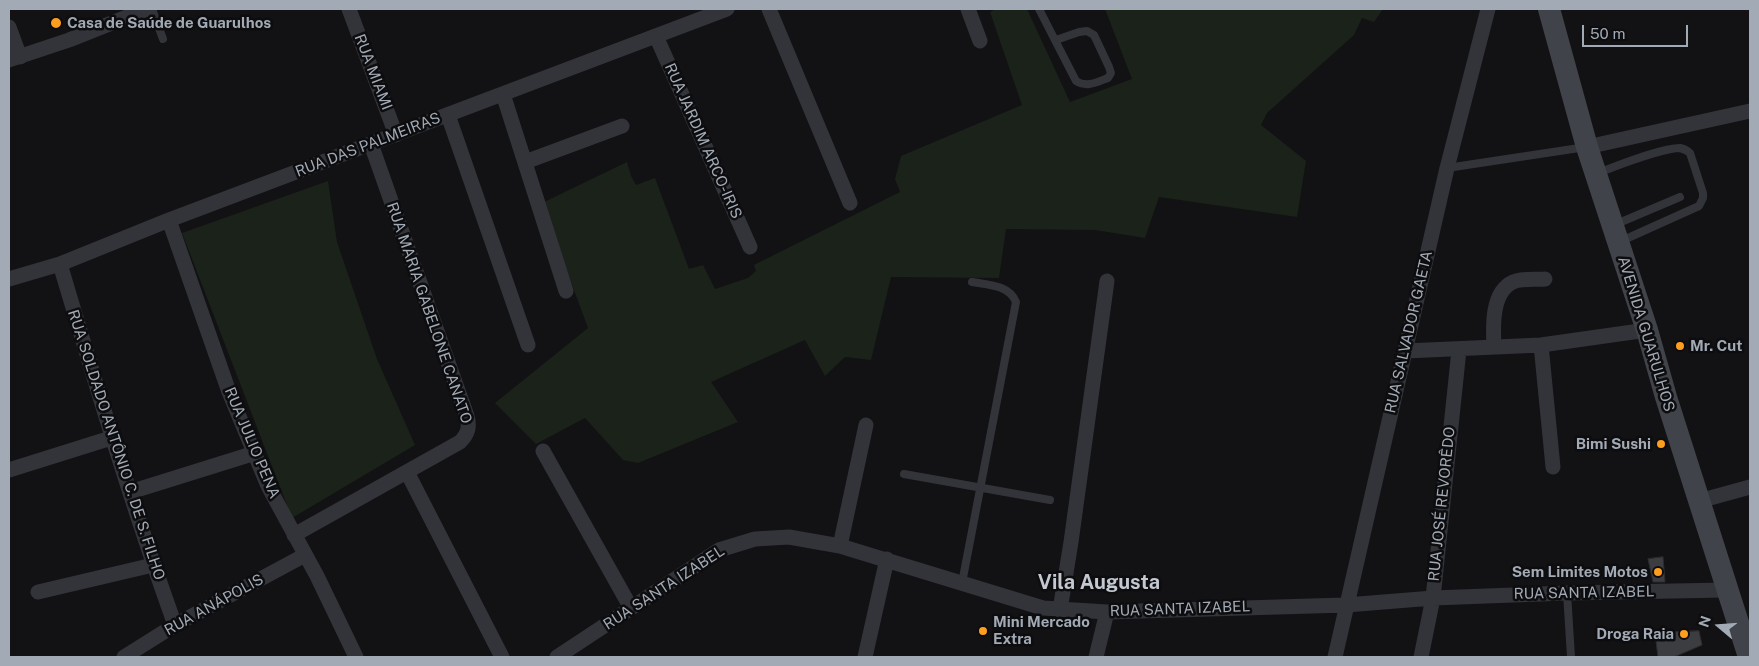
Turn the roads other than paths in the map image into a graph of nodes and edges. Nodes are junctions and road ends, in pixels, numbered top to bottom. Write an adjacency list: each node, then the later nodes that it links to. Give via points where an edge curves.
1 (147, 9): 15 (street)
2 (152, 9): 12 (lane)
3 (349, 9): 20 (street, RUA MIAMI)
4 (727, 9): 11 (street, RUA DAS PALMEIRAS)
5 (769, 9): 27 (street)
6 (968, 9): 14 (street)
7 (1039, 9): 13 (lane)
8 (1488, 9): 24 (street, RUA SALVADOR GAETA)
9 (1549, 9): 22 (main road, AVENIDA GUARULHOS)
10 (9, 27): 15 (street)
11 (656, 36): 16 (street, RUA DAS PALMEIRAS); 30 (street, RUA JARDIM ARCO-IRIS)
12 (163, 38)
13 (1056, 40): 13 (lane, via 1076,81 1089,85 1108,78 1111,73 1094,35 1087,31 1079,32)
14 (980, 41)
15 (14, 59)
16 (503, 94): 18 (street, RUA DAS PALMEIRAS); 23 (street)
17 (1750, 111): 22 (street)
18 (448, 115): 20 (street, RUA DAS PALMEIRAS); 38 (street)
19 (622, 126): 23 (street)
20 (396, 135): 21 (street, RUA DAS PALMEIRAS)
21 (371, 144): 28 (street, RUA DAS PALMEIRAS); 49 (street, RUA MARIA GABELONE CANATO, via 469,423 468,432 460,442)
22 (1587, 147): 24 (lane); 25 (main road, AVENIDA GUARULHOS)
23 (525, 162): 36 (street)
24 (1447, 168): 42 (street, RUA SALVADOR GAETA)
25 (1596, 173): 29 (main road, AVENIDA GUARULHOS); 29 (lane, via 1679,148 1690,153 1701,185 1703,198 1699,206)
26 (1680, 197): 29 (lane)
27 (850, 204)
28 (169, 220): 31 (street, RUA DAS PALMEIRAS); 46 (street, RUA JULIO PENA, via 229,392)
29 (1615, 234): 37 (main road, AVENIDA GUARULHOS)
30 (750, 247)
31 (60, 264): 32 (street, RUA DAS PALMEIRAS); 44 (street, RUA SOLDADO ANTÔNIO C. DE S. FILHO)
32 (9, 279)
33 (1545, 279): 40 (street, via 1514,282 1506,287 1494,315)
34 (1107, 281): 68 (street)
35 (972, 282): 52 (lane, via 1006,289 1016,302)
36 (566, 291)
37 (1647, 330): 39 (street); 55 (main road, AVENIDA GUARULHOS)
38 (528, 345)
39 (1541, 345): 40 (street); 47 (street)
40 (1494, 348): 41 (street)
41 (1459, 350): 42 (street); 65 (street, RUA JOSÉ REVORÊDO)
42 (1405, 351): 66 (street, RUA SALVADOR GAETA)
43 (866, 425): 57 (street)
44 (111, 438): 48 (street); 53 (street, RUA SOLDADO ANTÔNIO C. DE S. FILHO)
45 (543, 451): 67 (street)
46 (255, 453): 53 (street); 56 (street, RUA JULIO PENA)
47 (1553, 467)
48 (9, 470)
49 (407, 472): 56 (street, RUA MARIA GABELONE CANATO); 73 (street)
50 (904, 474): 52 (lane)
51 (1750, 487): 55 (street)
52 (980, 489): 54 (lane); 61 (lane)
53 (130, 492): 60 (street, RUA SOLDADO ANTÔNIO C. DE S. FILHO)
54 (1050, 500)
55 (1699, 501): 62 (main road, AVENIDA GUARULHOS)
56 (294, 535): 58 (street, RUA JULIO PENA)
57 (840, 546): 59 (street, RUA SANTA IZABEL); 67 (street, RUA SANTA IZABEL, via 789,537 755,539 719,550)
58 (305, 555): 70 (street, RUA ANÁPOLIS); 72 (street, RUA JULIO PENA)
59 (887, 559): 61 (street, RUA SANTA IZABEL); 75 (street)
60 (153, 565): 63 (street); 70 (street, RUA SOLDADO ANTÔNIO C. DE S. FILHO)
61 (962, 583): 68 (street, RUA SANTA IZABEL, via 1043,608)
62 (1726, 590): 64 (street, RUA SANTA IZABEL); 80 (main road, AVENIDA GUARULHOS)
63 (38, 592)
64 (1567, 593): 65 (street, RUA SANTA IZABEL); 79 (lane)
65 (1432, 598): 66 (street, RUA SANTA IZABEL); 78 (street, RUA JOSÉ REVORÊDO)
66 (1346, 604): 69 (street, RUA SANTA IZABEL); 77 (street, RUA SALVADOR GAETA)
67 (631, 608): 74 (street, RUA SANTA IZABEL)
68 (1060, 610): 69 (street, RUA SANTA IZABEL)
69 (1107, 612): 76 (street)
70 (175, 625): 71 (street, RUA ANÁPOLIS)
71 (124, 657)
72 (356, 657)
73 (502, 657)
74 (557, 657)
75 (865, 657)
76 (1096, 657)
77 (1335, 657)
78 (1421, 657)
79 (1571, 657)
80 (1749, 657)

